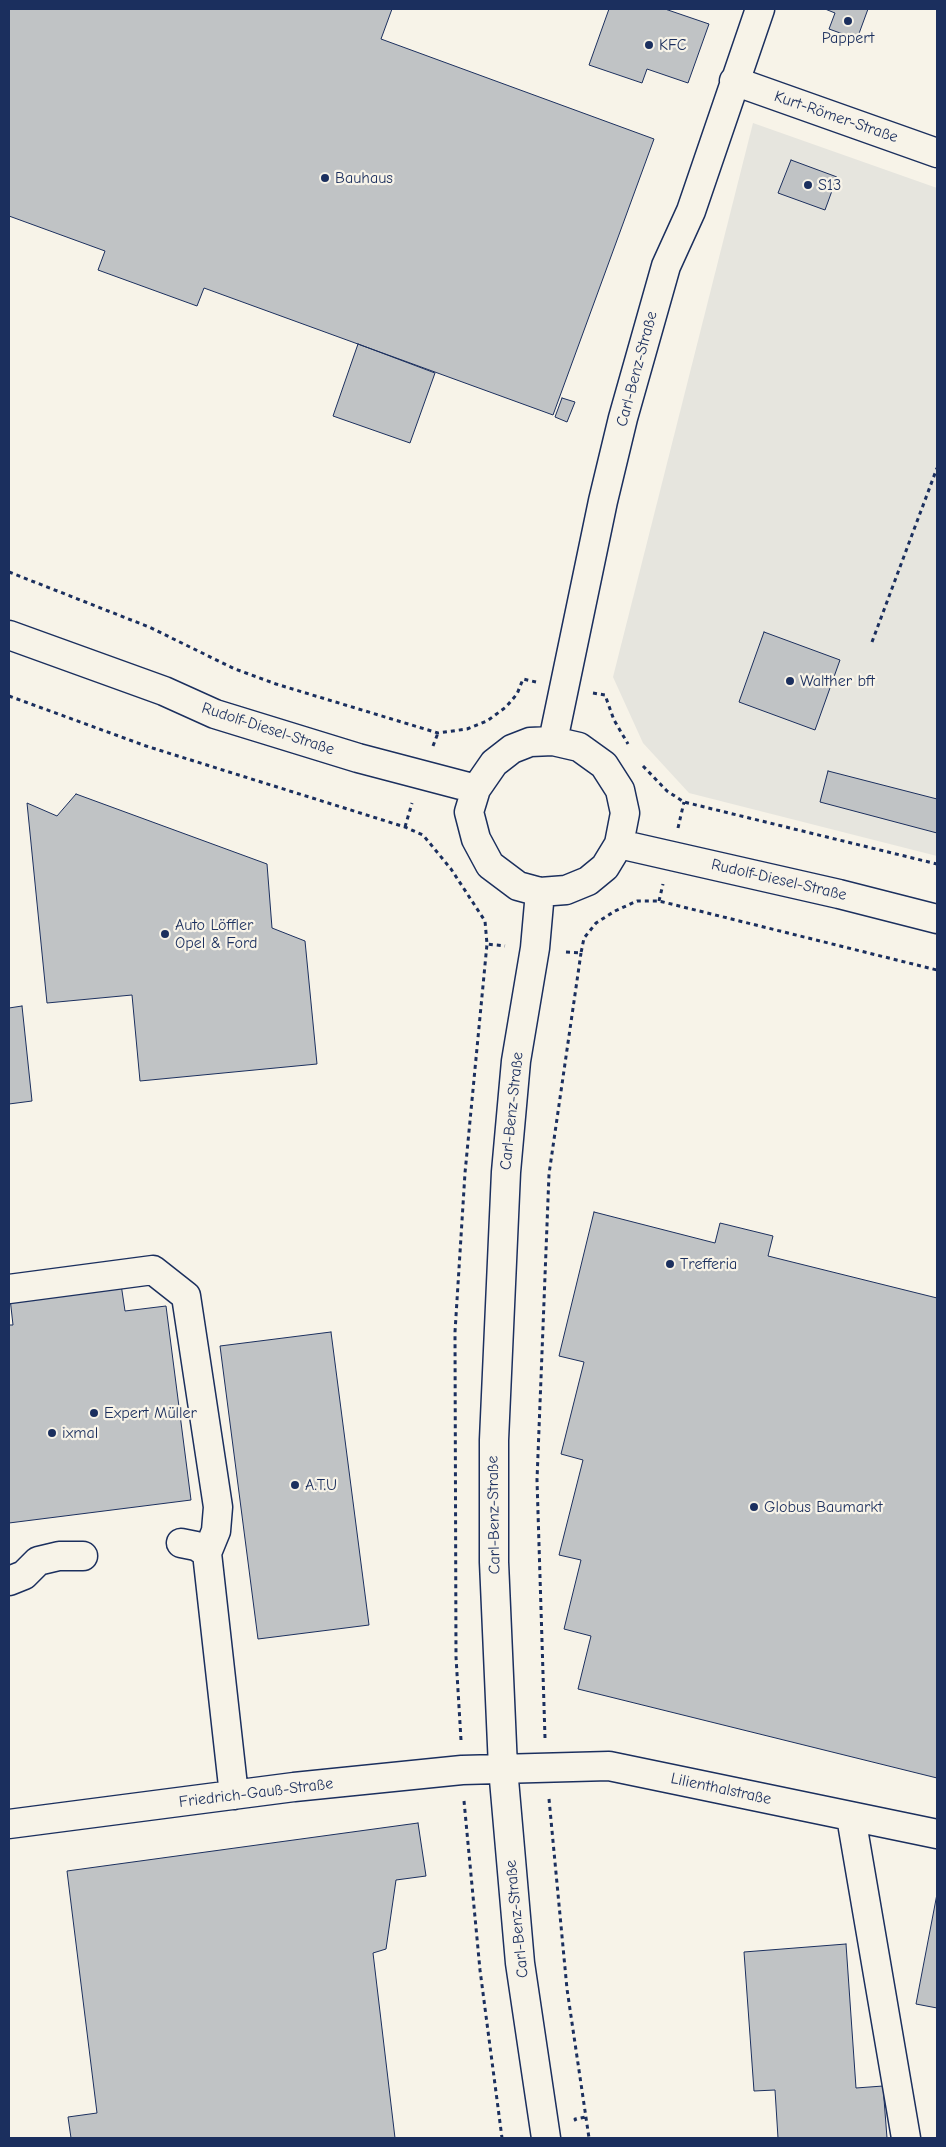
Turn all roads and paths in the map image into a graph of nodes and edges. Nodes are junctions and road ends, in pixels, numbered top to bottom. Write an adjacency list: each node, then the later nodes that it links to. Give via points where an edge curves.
1 (760, 9): 2 (street, Carl-Benz-Straße)
2 (734, 81): 3 (street, Kurt-Römer-Straße); 8 (street, Carl-Benz-Straße, via 691,211 663,276 623,418)
3 (937, 153)
4 (937, 468): 7 (path)
5 (9, 572): 8 (path, via 149,627 235,670 438,733 467,729 487,721 506,707 517,694 523,679)
6 (9, 635): 13 (street, Rudolf-Diesel-Straße, via 164,691 215,714)
7 (872, 642)
8 (564, 687): 10 (street, Carl-Benz-Straße); 11 (path, via 605,695 614,720)
9 (9, 696): 18 (path, via 146,746 423,835 451,869 485,921 487,944)
10 (553, 740): 13 (street, via 530,742 512,749 494,763); 14 (street, via 579,746 604,765 620,790 625,813)
11 (633, 751)
12 (639, 759): 15 (path, via 667,791 684,802)
13 (476, 789): 16 (street, via 469,812 476,840 490,865 518,886)
14 (619, 844): 16 (street, via 605,867 588,881 566,890); 17 (street, Rudolf-Diesel-Straße)
15 (937, 864)
16 (540, 892): 18 (street, Carl-Benz-Straße)
17 (937, 919)
18 (535, 948): 19 (path); 27 (street, Carl-Benz-Straße, via 516,1061 501,1255 494,1440 494,1562)
19 (581, 953): 20 (path, via 584,938 596,923 637,901 658,901); 26 (path, via 549,1174 542,1333 537,1480)
20 (937, 970)
21 (9, 1289): 23 (street, via 153,1270 186,1296 218,1507 216,1531)
22 (181, 1543): 23 (street, via 196,1546)
23 (207, 1553): 28 (street)
24 (83, 1556): 25 (street, via 59,1556 38,1561 24,1575)
25 (9, 1581)
26 (546, 1767): 27 (street, Lilienthalstraße); 29 (street, Lilienthalstraße, via 608,1766); 32 (path, via 566,1990)
27 (503, 1768): 28 (street, Friedrich-Gauß-Straße); 34 (street, Carl-Benz-Straße, via 520,1963)
28 (234, 1795): 30 (street, Friedrich-Gauß-Straße)
29 (851, 1817): 31 (street, Lilienthalstraße); 36 (street)
30 (9, 1824)
31 (937, 1834)
32 (586, 2116): 33 (path, via 575,2120); 35 (path)
33 (577, 2127)
34 (546, 2138)
35 (589, 2138)
36 (906, 2138)

